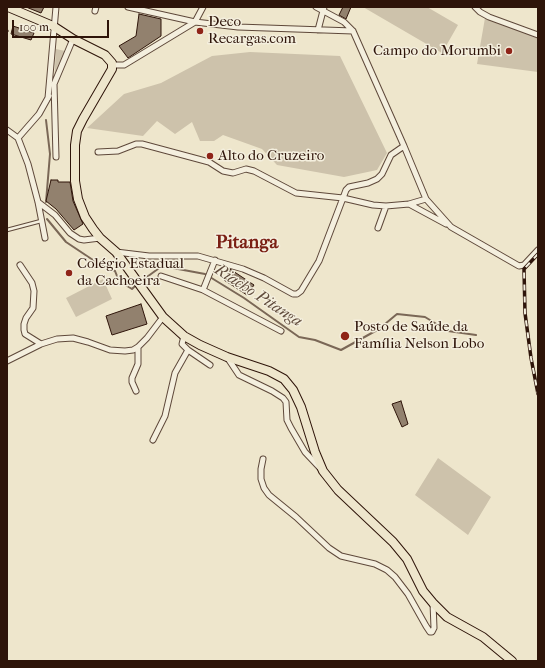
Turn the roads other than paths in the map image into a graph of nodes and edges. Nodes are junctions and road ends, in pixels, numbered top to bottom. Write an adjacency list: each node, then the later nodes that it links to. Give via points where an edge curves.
1 (8, 7): 9 (main road)
2 (56, 7): 9 (street)
3 (128, 7): 8 (street)
4 (203, 7): 8 (street)
5 (316, 7): 7 (street)
6 (475, 7): 12 (street, via 489,17)
7 (324, 9): 10 (street); 11 (street)
8 (195, 22): 10 (street, via 238,27); 14 (street, via 124,65)
9 (53, 26): 13 (main road); 16 (street)
10 (318, 30): 11 (street)
11 (353, 31): 19 (street)
12 (538, 34)
13 (73, 40): 14 (main road, via 105,55); 15 (street)
14 (112, 65): 32 (main road, via 83,119 75,145 78,199 85,217)
15 (54, 84): 16 (street); 21 (street)
16 (48, 98): 18 (street, via 39,114)
17 (7, 130): 18 (street)
18 (18, 138): 24 (street)
19 (404, 146): 22 (street, via 391,155 377,179 349,187); 23 (street)
20 (98, 152): 22 (street, via 118,151 142,144 209,162 223,171 254,171 296,193)
21 (56, 157)
22 (343, 198): 26 (street); 35 (street, via 319,261 301,292 297,294 243,269)
23 (426, 198): 25 (street); 28 (street)
24 (38, 202): 27 (street); 32 (street, via 79,239)
25 (409, 204): 26 (street); 28 (street)
26 (386, 206): 29 (street)
27 (42, 221): 30 (lane); 31 (street)
28 (451, 227): 33 (street, via 519,266 524,265)
29 (378, 228)
30 (7, 230)
31 (45, 238)
32 (100, 238): 34 (main road)
33 (538, 250)
34 (116, 252): 35 (street, via 148,256 198,256); 39 (main road)
35 (215, 260): 38 (street)
36 (20, 265): 42 (street, via 32,283 34,291 33,308 24,324 25,334)
37 (161, 276): 38 (street)
38 (204, 290): 40 (street)
39 (163, 316): 41 (main road); 43 (street)
40 (281, 331)
41 (184, 336): 44 (street, via 182,344); 45 (main road)
42 (41, 344): 43 (street, via 73,338 110,350 125,351); 46 (street)
43 (138, 347): 48 (street, via 138,364 132,378)
44 (188, 350): 47 (street); 49 (street, via 175,373 165,416)
45 (227, 357): 51 (street, via 239,375 283,398 287,407 287,420 298,441 315,464); 51 (main road, via 269,371 284,380 293,390)
46 (7, 361)
47 (210, 365)
48 (136, 391)
49 (153, 440)
50 (263, 459): 52 (street, via 261,479 269,494 329,548 342,556 375,564 395,577 430,632 434,628)
51 (324, 471): 52 (main road, via 338,490 393,542 407,559 423,591)
52 (433, 603): 53 (main road, via 447,617 483,637)
53 (512, 661)

